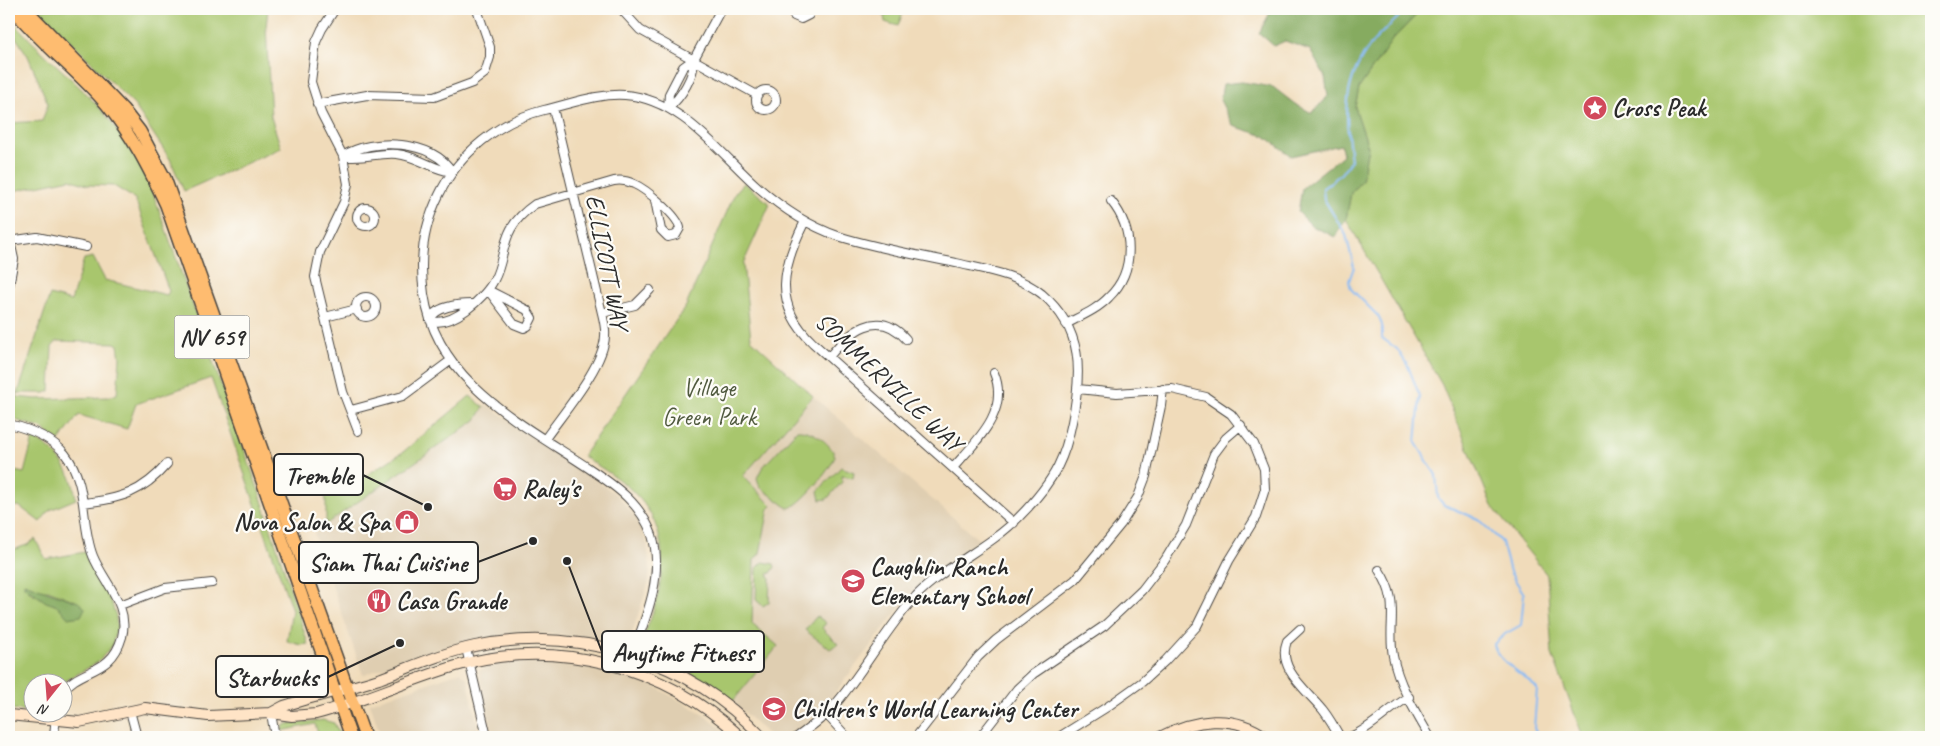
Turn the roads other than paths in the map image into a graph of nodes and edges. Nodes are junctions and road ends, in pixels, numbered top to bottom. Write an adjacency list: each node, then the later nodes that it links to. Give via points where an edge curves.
1 (13, 9): 58 (main road, NV 659, via 38,39 107,104 150,169 166,205 254,455)
2 (26, 9): 57 (main road, NV 659, via 123,109 140,131 165,178)
3 (335, 9): 11 (street, via 322,28 313,53 311,82)
4 (477, 9): 11 (street, via 490,47 490,58 479,79 434,97 368,95)
5 (621, 9): 9 (street, via 640,30)
6 (721, 9): 9 (street)
7 (792, 9): 8 (street, via 794,16 801,18)
8 (811, 9)
9 (694, 58): 10 (street); 13 (street, via 683,68 669,94)
10 (757, 95)
11 (317, 104): 14 (street)
12 (553, 108): 13 (street, via 596,97 622,95); 15 (street, via 524,116 501,128 472,150); 16 (street, ELLICOTT WAY)
13 (668, 108): 21 (street, via 686,120 760,189)
14 (343, 156): 15 (street, via 408,156); 19 (street, via 348,184)
15 (452, 172): 31 (street, via 432,211 423,249 423,284)
16 (573, 192): 17 (street, via 621,180 634,184); 25 (street, via 535,204 516,220); 29 (street, ELLICOTT WAY)
17 (655, 200): 17 (street, via 661,230 668,237 676,235 679,223)
18 (1111, 201): 32 (street, via 1119,212 1127,235 1127,268 1108,298)
19 (342, 206): 20 (street); 30 (street, via 320,252 316,269 316,284)
20 (358, 213)
21 (805, 221): 32 (street, via 852,240 1018,279 1040,293); 34 (street, SOMMERVILLE WAY, via 786,265 787,303 797,325)
22 (10, 241): 23 (street, via 38,237); 24 (street, via 14,259)
23 (86, 246)
24 (9, 286)
25 (488, 290): 25 (street, via 514,324 524,328 528,326 532,318 527,310); 27 (street)
26 (650, 290): 29 (street, via 635,305)
27 (471, 304): 31 (street, via 437,311); 31 (street, via 464,312 442,322)
28 (357, 309): 30 (street)
29 (602, 314): 43 (street, ELLICOTT WAY, via 606,336 600,358)
30 (325, 317): 39 (street, via 343,392)
31 (430, 320): 35 (street)
32 (1066, 324): 37 (street, via 1078,361)
33 (906, 339): 34 (street, via 889,326 864,326 850,334)
34 (829, 357): 45 (street, SOMMERVILLE WAY)
35 (450, 360): 39 (street, via 403,396); 43 (street, via 476,390)
36 (994, 373): 45 (street, via 998,394 991,424)
37 (1078, 389): 38 (street, via 1117,394); 47 (street, via 1067,443 1058,467)
38 (1162, 389): 41 (street, via 1183,390 1206,397 1223,407); 79 (street, via 1162,406 1146,476 1138,497 1121,524 1075,580 978,657)
39 (351, 410): 42 (street)
40 (9, 424): 46 (street, via 40,434 64,454 76,472)
41 (1241, 425): 80 (street, via 1214,454 1186,525 1142,590 1104,626 1033,674 1017,689); 81 (street, via 1262,460 1263,498 1201,619 1142,682)
42 (358, 431)
43 (546, 439): 53 (street, via 629,498 652,536 657,566 655,582)
44 (167, 464): 46 (street, via 138,490 118,498)
45 (953, 468): 47 (street, SOMMERVILLE WAY)
46 (83, 503): 50 (street, via 93,556)
47 (1014, 522): 64 (street, via 917,595)
48 (1379, 570): 59 (street, via 1392,599 1392,645 1396,666)
49 (212, 583): 50 (street, via 166,588)
50 (120, 605): 56 (street, via 123,630 114,655 102,667)
51 (1300, 629): 84 (street, via 1287,641 1285,658 1299,683 1323,710)
52 (466, 648): 53 (street, via 515,641 555,640); 54 (street); 57 (street)
53 (632, 655): 55 (street); 76 (street, via 678,674 711,693)
54 (469, 663): 55 (street, via 512,655 549,655 588,659); 60 (street); 74 (street)
55 (627, 669): 75 (street, via 688,696)
56 (72, 683)
57 (347, 688): 58 (street); 60 (main road, NV 659)
58 (333, 692): 61 (main road, NV 659); 63 (street)
59 (1409, 697): 85 (street); 86 (street)
60 (352, 702): 61 (street); 73 (main road, NV 659)
61 (340, 707): 63 (street, via 306,715); 72 (main road, NV 659)
62 (130, 712): 63 (street, via 152,708 215,716); 67 (street, via 86,722); 70 (street)
63 (271, 712): 71 (street)
64 (826, 714): 77 (street); 78 (street)
65 (9, 715): 66 (street)
66 (22, 716)
67 (72, 720)
68 (55, 724): 69 (street)
69 (54, 737)
70 (137, 737)
71 (275, 737)
72 (350, 737)
73 (365, 737)
74 (486, 737)
75 (741, 737)
76 (762, 737)
77 (798, 737)
78 (847, 737)
79 (916, 737)
80 (980, 737)
81 (1059, 737)
82 (1160, 737): 83 (street, via 1188,724 1211,720 1244,725)
83 (1266, 737)
84 (1340, 737)
85 (1350, 737)
86 (1430, 737)

